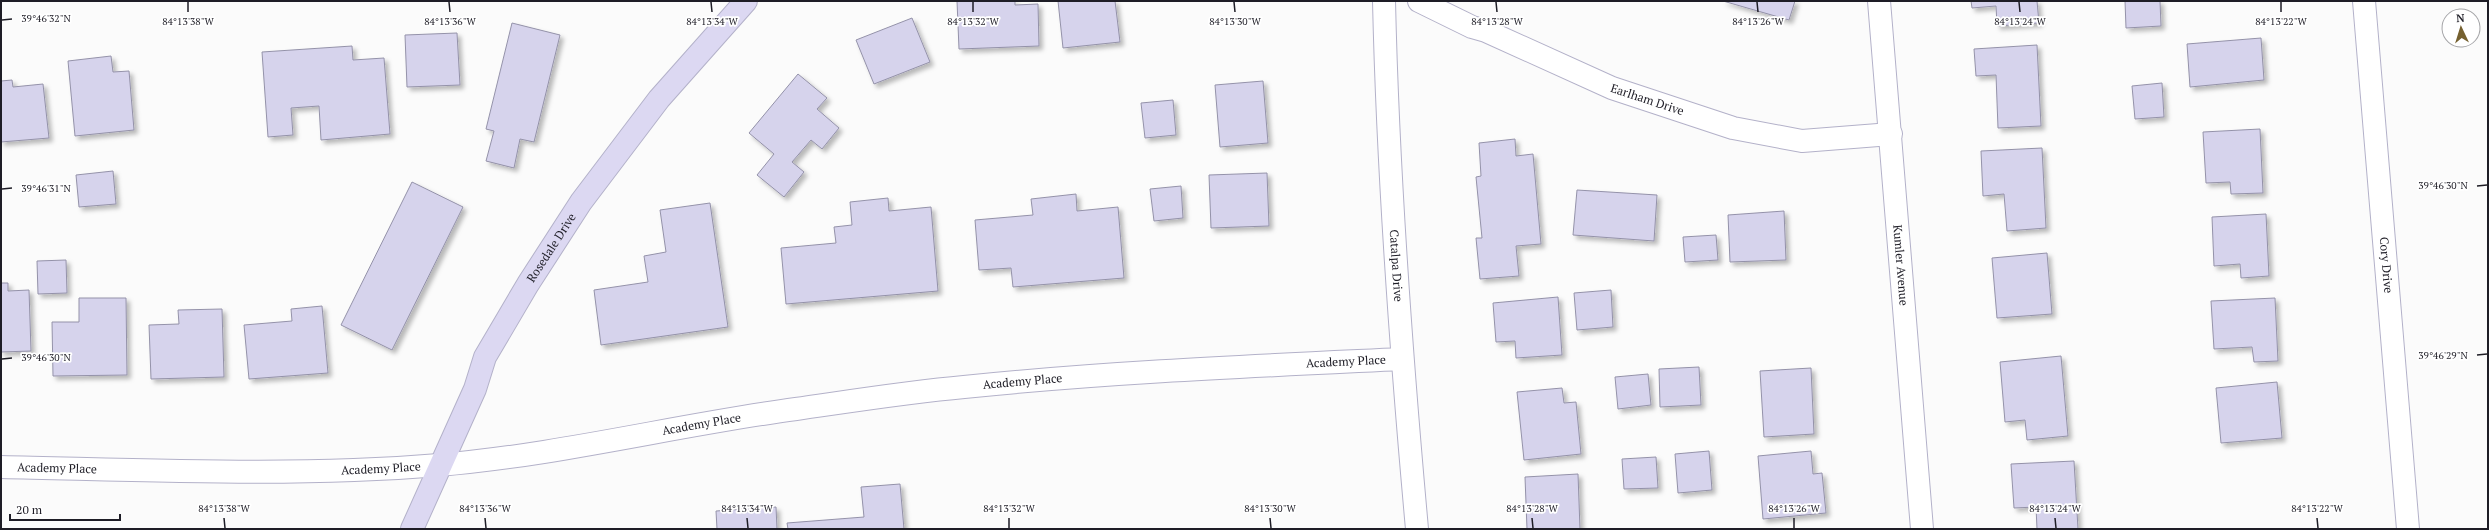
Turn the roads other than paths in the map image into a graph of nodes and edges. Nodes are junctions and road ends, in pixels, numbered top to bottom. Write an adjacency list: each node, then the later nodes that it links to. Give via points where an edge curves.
1 (746, 1): 8 (street, Rosedale Drive, via 659,98 581,202 485,357 475,389)
2 (1384, 1): 7 (street, Catalpa Drive, via 1386,132)
3 (1418, 1): 6 (street, Earlham Drive, via 1612,88 1733,128 1802,141)
4 (1879, 1): 6 (street, Kumler Avenue)
5 (2364, 1): 13 (street, Cory Drive)
6 (1890, 134): 12 (street, Kumler Avenue, via 1893,198)
7 (1402, 359): 8 (street, Academy Place, via 1142,372 964,387 787,410 566,448); 11 (street, Catalpa Drive)
8 (441, 465): 9 (street, Academy Place, via 327,470); 10 (street, Rosedale Drive)
9 (1, 468)
10 (412, 529)
11 (1417, 529)
12 (1922, 529)
13 (2408, 529)

